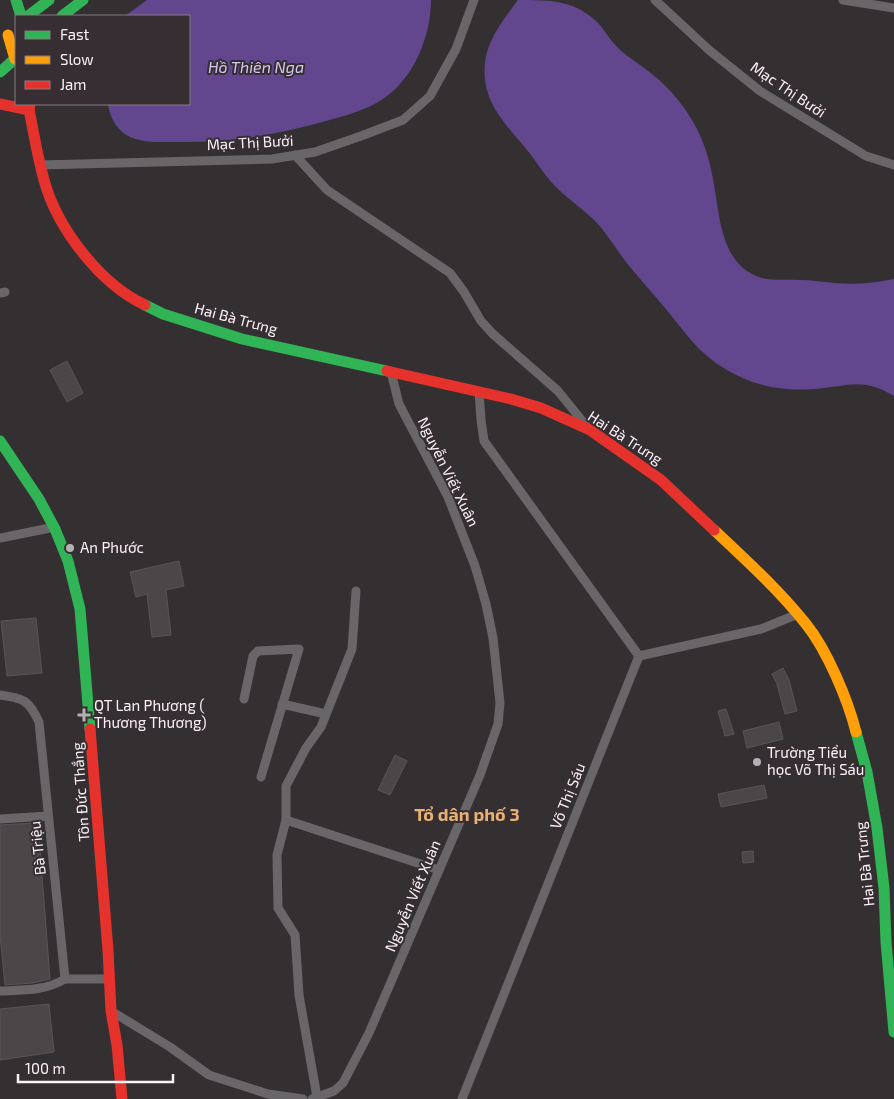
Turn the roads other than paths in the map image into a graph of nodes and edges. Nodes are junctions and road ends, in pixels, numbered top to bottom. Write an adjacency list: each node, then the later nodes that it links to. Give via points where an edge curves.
1 (16, 0): 8 (street)
2 (49, 0): 9 (street)
3 (83, 0): 10 (street)
4 (474, 0): 17 (street, Mạc Thị Bưởi, via 456,49 430,96 403,120 315,152)
5 (655, 0): 19 (street, Mạc Thị Bưởi, via 760,91 866,156)
6 (843, 0): 7 (street)
7 (894, 8)
8 (21, 15)
9 (29, 15)
10 (63, 15)
11 (8, 35): 12 (street)
12 (15, 56)
13 (15, 60): 14 (street)
14 (0, 72)
15 (0, 104): 16 (street)
16 (29, 106): 18 (street, Hai Bà Trưng)
17 (295, 155): 18 (street, Mạc Thị Bưởi, via 272,159); 22 (street, via 327,190 450,273 493,334 558,391)
18 (40, 165): 20 (street, Hai Bà Trưng, via 64,228 110,283 140,303 163,314 242,339)
19 (894, 165)
20 (391, 372): 21 (street, Hai Bà Trưng); 37 (street, Nguyễn Viết Xuân, via 399,404 448,497 475,566 486,604 498,677 498,724)
21 (479, 392): 22 (street, Hai Bà Trưng, via 542,408); 28 (street, via 484,441)
22 (590, 430): 27 (street, Hai Bà Trưng, via 662,480)
23 (0, 442): 24 (street, Tôn Đức Thắng, via 28,480)
24 (55, 527): 25 (street); 39 (street, Tôn Đức Thắng, via 80,609)
25 (0, 538)
26 (356, 591): 32 (street, via 352,649)
27 (798, 614): 28 (street, via 761,629); 42 (street, Hai Bà Trưng, via 828,659 854,723 867,772 884,888)
28 (639, 656): 46 (street, Võ Thị Sáu)
29 (0, 694): 34 (street, Bà Triệu, via 26,701 39,722)
30 (244, 699): 31 (street, via 253,656 258,651 299,649)
31 (282, 704): 32 (street); 33 (street)
32 (326, 714): 36 (street, via 286,786)
33 (261, 777)
34 (48, 816): 35 (street); 38 (street, Bà Triệu)
35 (0, 819)
36 (286, 820): 37 (street); 43 (street, via 277,855 278,908 295,935 299,995)
37 (439, 870): 43 (street, Nguyễn Viết Xuân, via 369,1033 343,1083 334,1091)
38 (65, 979): 39 (street); 40 (street, via 54,986)
39 (108, 979): 41 (street, Tôn Đức Thắng)
40 (0, 991)
41 (110, 1011): 44 (street, Tôn Đức Thắng); 45 (street, via 170,1047 208,1075 268,1094)
42 (894, 1032)
43 (314, 1098)
44 (122, 1099)
45 (303, 1099)
46 (462, 1099)

